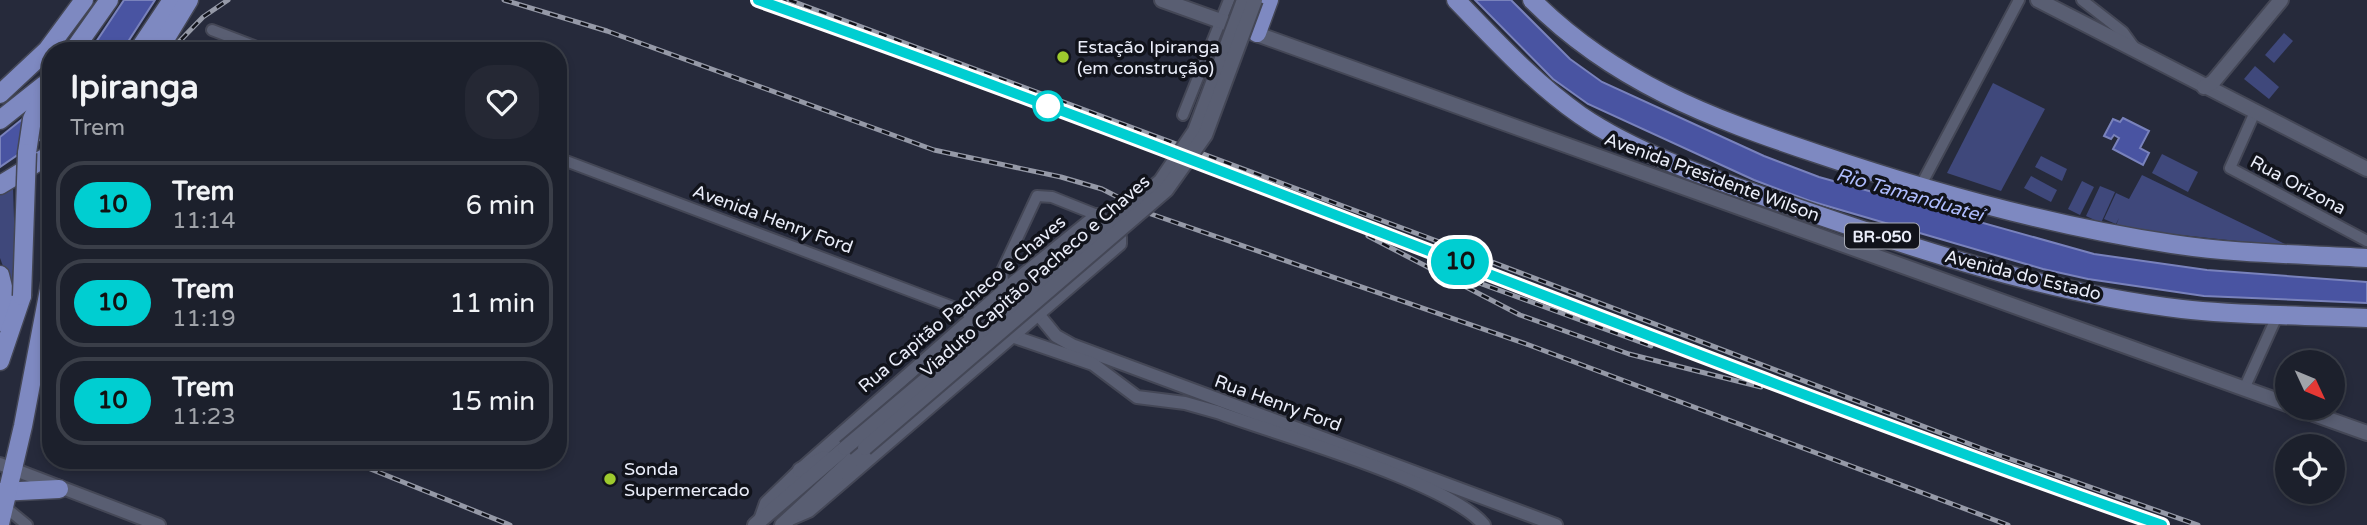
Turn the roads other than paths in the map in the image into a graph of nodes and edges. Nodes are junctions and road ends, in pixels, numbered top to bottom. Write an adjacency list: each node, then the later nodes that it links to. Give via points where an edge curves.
1 (84, 0): 19 (highway)
2 (109, 0): 20 (highway)
3 (172, 0): 21 (highway)
4 (189, 0): 22 (highway)
5 (1162, 0): 16 (main road, Avenida Presidente Wilson)
6 (1229, 0): 16 (street)
7 (1244, 0): 58 (main road, Viaduto Capitão Pacheco e Chaves, bridge, via 1195,131 1161,181)
8 (1255, 0): 66 (main road, Viaduto Capitão Pacheco e Chaves, bridge, via 1205,135 1166,190)
9 (1269, 0): 18 (highway)
10 (1456, 0): 45 (highway, Avenida do Estado / BR-050, via 1531,77 1583,116 1637,145 1755,194 2065,288 2182,309)
11 (1532, 0): 37 (highway, via 1593,53 1721,122)
12 (2019, 0): 37 (street)
13 (2038, 0): 24 (main road)
14 (2082, 0): 24 (street, via 2123,32)
15 (2281, 0): 26 (main road)
16 (1222, 21): 18 (main road, Avenida Presidente Wilson); 31 (street)
17 (212, 30): 23 (street)
18 (1257, 33): 53 (main road, Avenida Presidente Wilson)
19 (53, 42)
20 (79, 42)
21 (144, 42)
22 (163, 42)
23 (243, 42)
24 (2137, 51): 26 (main road)
25 (42, 55): 28 (highway)
26 (2209, 83): 30 (main road)
27 (42, 86): 32 (highway)
28 (0, 94)
29 (42, 97): 43 (highway, bridge, via 27,144)
30 (2255, 112): 35 (main road); 39 (street, Rua Orizona, via 2230,168)
31 (1183, 115)
32 (0, 120)
33 (42, 160): 36 (highway)
34 (567, 162): 46 (street, Avenida Henry Ford)
35 (2367, 169)
36 (0, 186)
37 (1920, 187): 40 (highway, via 2072,226 2173,244)
38 (1097, 215): 42 (street, Rua Capitão Pacheco e Chaves); 42 (street, via 1052,197 1037,196 1002,271); 44 (street, via 1121,242)
39 (2367, 241)
40 (2367, 258)
41 (0, 275): 43 (highway)
42 (1003, 290): 44 (street, Rua Henry Ford); 46 (street, Rua Capitão Pacheco e Chaves)
43 (9, 297): 48 (highway); 51 (highway)
44 (1038, 314): 50 (street); 52 (street, Rua Henry Ford, via 1062,341)
45 (2278, 314): 47 (highway, Avenida do Estado / BR-050); 53 (street)
46 (974, 315): 50 (street); 60 (street, Rua Capitão Pacheco e Chaves)
47 (2367, 318)
48 (0, 322)
49 (42, 331): 59 (highway)
50 (1012, 338): 54 (street, via 1093,363); 66 (street, via 809,511)
51 (0, 361)
52 (1148, 374): 54 (street, via 1134,381); 64 (street, Rua Henry Ford)
53 (2245, 389): 55 (main road, Avenida Presidente Wilson)
54 (1137, 397): 69 (street, via 1217,412 1376,469 1459,503)
55 (2275, 400)
56 (2331, 420): 57 (main road)
57 (2367, 433)
58 (845, 448): 60 (main road); 62 (main road, Rua Capitão Pacheco e Chaves)
59 (7, 467): 61 (street); 63 (highway)
60 (800, 470): 62 (street, Rua Capitão Pacheco e Chaves)
61 (59, 489): 63 (highway); 68 (street)
62 (785, 492): 65 (main road, Rua Capitão Pacheco e Chaves); 66 (main road, via 790,509)
63 (3, 504): 67 (street)
64 (1515, 512): 70 (street); 71 (street, Rua Henry Ford)
65 (757, 523)
66 (783, 523)
67 (27, 525)
68 (159, 525)
69 (1483, 525)
70 (1525, 525)
71 (1556, 525)

